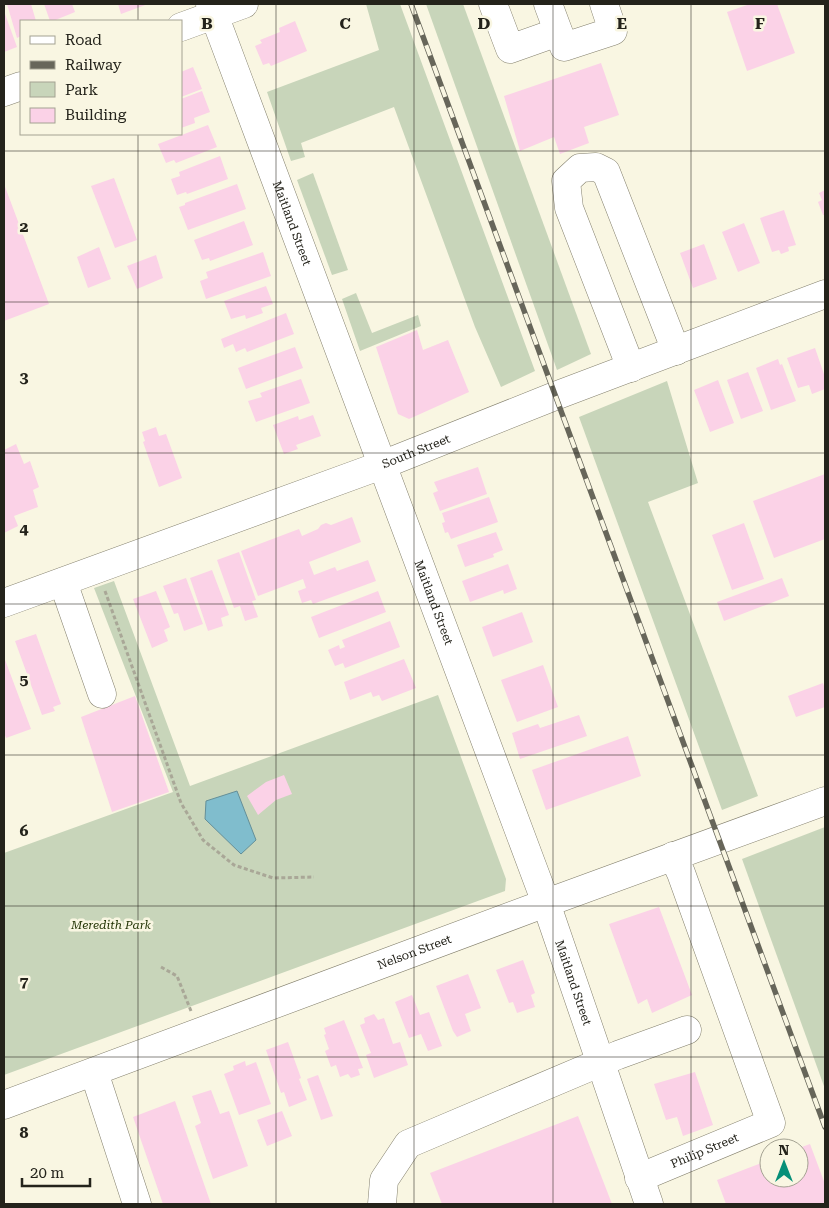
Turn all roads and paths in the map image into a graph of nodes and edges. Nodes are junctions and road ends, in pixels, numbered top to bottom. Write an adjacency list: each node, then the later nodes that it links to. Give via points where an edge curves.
1 (244, 4): 5 (street)
2 (493, 4): 7 (street, via 510,49)
3 (548, 4): 7 (street)
4 (604, 4): 7 (street, via 613,31 564,47)
5 (212, 9): 6 (street); 13 (street, Maitland Street)
6 (182, 26)
7 (558, 32)
8 (20, 86): 9 (street)
9 (4, 92)
10 (825, 294): 11 (street, South Street)
11 (676, 351): 12 (street, South Street); 12 (street, via 606,172 580,168 566,180 569,208)
12 (632, 368): 13 (street, South Street)
13 (382, 465): 14 (street, South Street); 21 (street, Maitland Street)
14 (97, 570): 15 (street, South Street); 20 (path, via 181,803 203,840 234,865 273,878)
15 (63, 582): 16 (street, South Street); 17 (street)
16 (4, 603)
17 (102, 694)
18 (825, 801): 19 (street, Nelson Street)
19 (674, 856): 21 (street, Nelson Street); 28 (street, Philip Street, via 770,1123)
20 (314, 878)
21 (546, 902): 24 (street, Nelson Street); 25 (street, Maitland Street)
22 (161, 967): 24 (path, via 177,976)
23 (687, 1030): 25 (street)
24 (200, 1032): 26 (street, Nelson Street)
25 (600, 1063): 28 (street, Maitland Street); 30 (street, via 408,1144 384,1180)
26 (94, 1072): 27 (street, Nelson Street); 29 (street)
27 (4, 1105)
28 (639, 1178): 31 (street, Maitland Street)
29 (137, 1204)
30 (382, 1204)
31 (649, 1204)

